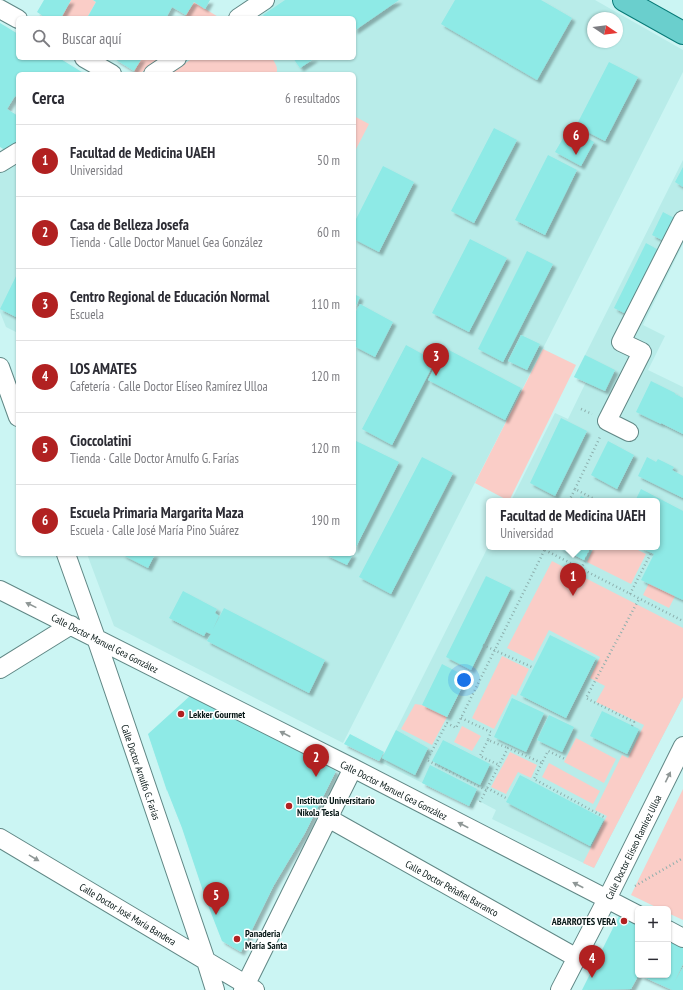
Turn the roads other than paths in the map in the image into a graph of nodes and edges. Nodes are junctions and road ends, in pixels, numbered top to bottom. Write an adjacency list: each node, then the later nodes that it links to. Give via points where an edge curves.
1 (265, 0): 4 (street)
2 (624, 0): 6 (main road)
3 (0, 9): 5 (street)
4 (241, 16)
5 (16, 18)
6 (683, 33)
7 (88, 60): 9 (street)
8 (174, 60): 10 (street)
9 (108, 72)
10 (156, 72)
11 (16, 153): 12 (street)
12 (0, 162)
13 (683, 220): 16 (street, via 621,342 642,352 607,421)
14 (0, 366): 15 (street)
15 (16, 412)
16 (629, 432)
17 (67, 556): 20 (street, Calle Doctor Arnulfo G. Farías)
18 (0, 590): 19 (street, Calle Doctor Manuel Gea González, one-way to 18)
19 (71, 625): 20 (street, Calle Doctor Manuel Gea González); 21 (street)
20 (96, 638): 23 (street, Calle Doctor Manuel Gea González, one-way to 20); 31 (street, Calle Doctor Arnulfo G. Farías)
21 (0, 669)
22 (683, 746): 26 (street, Calle Doctor Elíseo Ramírez Ulloa, one-way to 22)
23 (353, 768): 24 (street); 26 (street, Calle Doctor Manuel Gea González, one-way to 23)
24 (328, 818): 30 (street, Calle Doctor Peñafiel Barranco); 32 (street)
25 (0, 838): 31 (street, Calle Doctor José María Bandera, one-way to 31)
26 (607, 899): 27 (street, Calle Doctor Manuel Gea González); 30 (street, Calle Doctor Elíseo Ramírez Ulloa)
27 (635, 913)
28 (671, 932): 29 (street)
29 (683, 938)
30 (577, 958): 34 (street, Calle Doctor Elíseo Ramírez Ulloa)
31 (206, 961): 32 (street, Calle Doctor José María Bandera); 33 (street, Calle Doctor Arnulfo G. Farías)
32 (248, 988)
33 (215, 990)
34 (560, 990)

